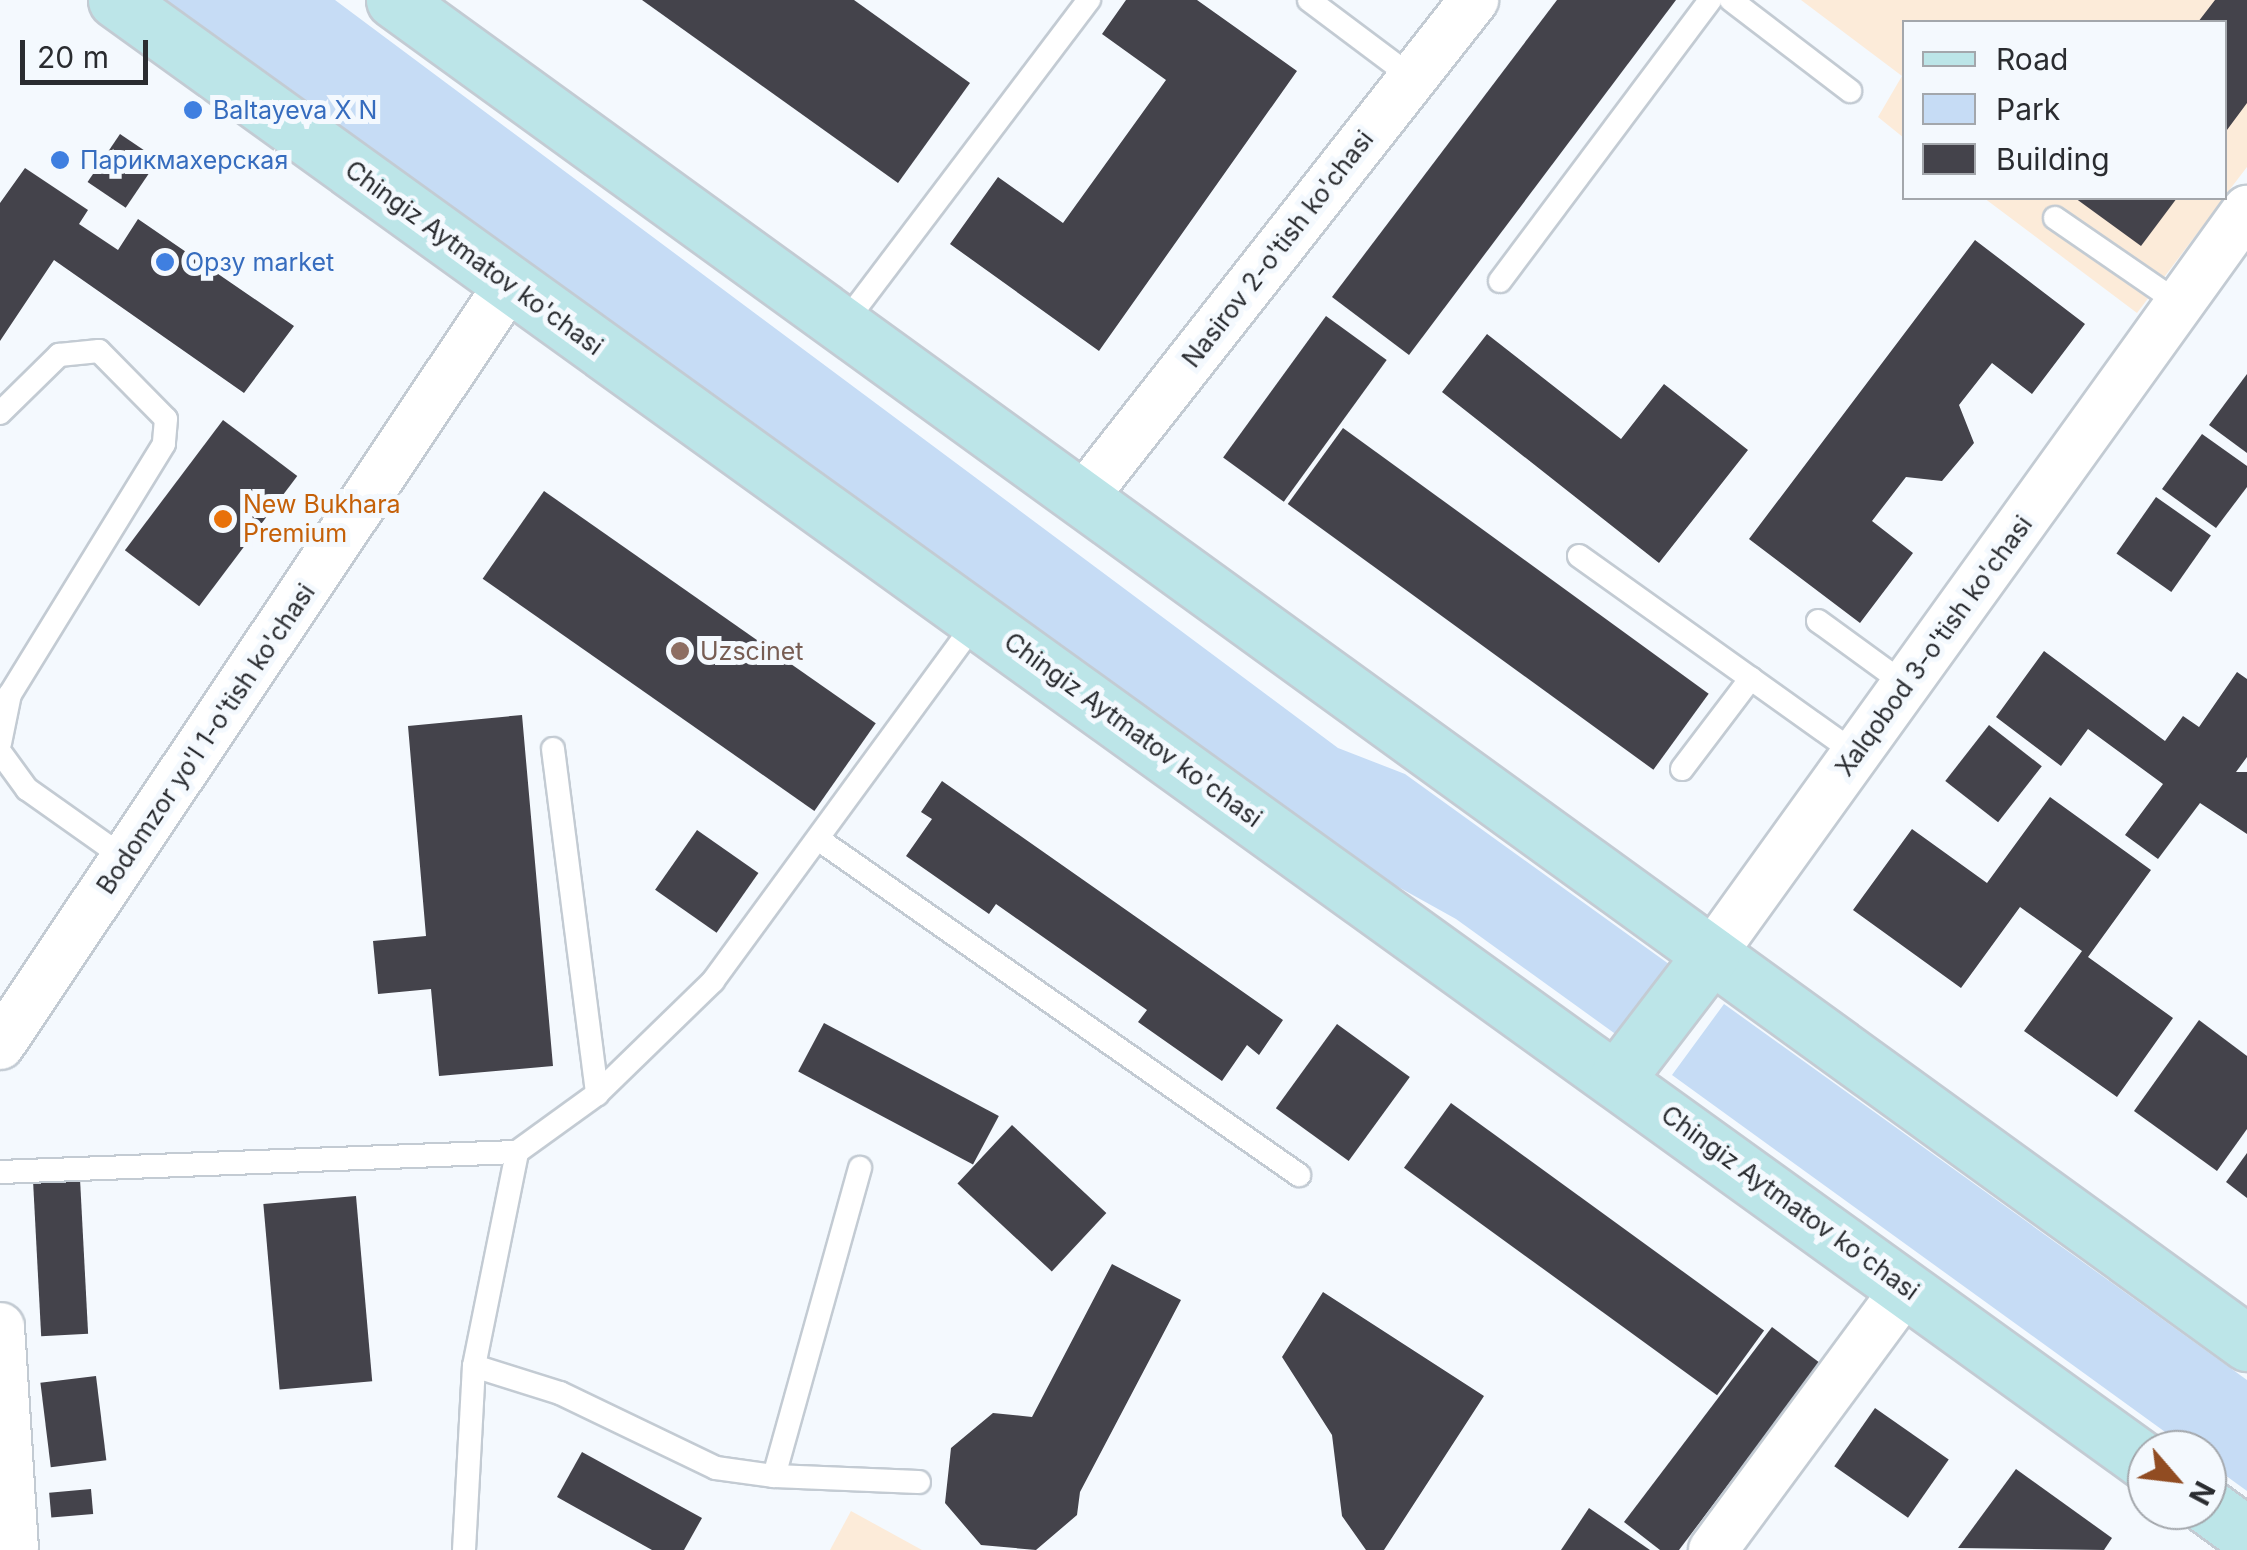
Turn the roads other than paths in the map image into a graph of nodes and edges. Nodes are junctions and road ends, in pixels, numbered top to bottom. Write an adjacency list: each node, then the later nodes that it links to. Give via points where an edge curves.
1 (116, 0): 13 (main road, Chingiz Aytmatov ko'chasi)
2 (394, 0): 15 (main road)
3 (1089, 0): 15 (lane)
4 (1308, 0): 8 (lane)
5 (1474, 0): 8 (street, Nasirov 2-o'tish ko'chasi)
6 (1710, 0): 12 (lane)
7 (1731, 0): 9 (lane)
8 (1413, 78): 17 (street, Nasirov 2-o'tish ko'chasi)
9 (1850, 91)
10 (2247, 210): 14 (street, Xalqobod 3-o'tish ko'chasi)
11 (2056, 218): 14 (lane)
12 (1500, 281)
13 (510, 283): 19 (main road, Chingiz Aytmatov ko'chasi); 29 (street, Bodomzor yo'l 1-o'tish ko'chasi)
14 (2180, 304): 22 (street, Xalqobod 3-o'tish ko'chasi)
15 (843, 326): 17 (main road)
16 (0, 413): 23 (lane, via 60,355 99,351 166,419 164,444 10,694)
17 (1082, 499): 30 (main road)
18 (1579, 556): 21 (lane)
19 (978, 619): 28 (lane); 32 (main road, Chingiz Aytmatov ko'chasi)
20 (1818, 621): 22 (lane)
21 (1751, 678): 26 (lane); 27 (lane)
22 (1906, 686): 26 (street, Xalqobod 3-o'tish ko'chasi)
23 (0, 743)
24 (553, 749): 33 (lane)
25 (0, 752): 29 (lane, via 27,789)
26 (1857, 754): 30 (street, Xalqobod 3-o'tish ko'chasi)
27 (1682, 769)
28 (818, 839): 33 (lane, via 713,980); 37 (lane)
29 (126, 860): 31 (street, Bodomzor yo'l 1-o'tish ko'chasi)
30 (1712, 955): 32 (main road, Xalqobod 3-o'tish ko'chasi); 40 (main road)
31 (0, 1045)
32 (1617, 1078): 38 (main road, Chingiz Aytmatov ko'chasi)
33 (597, 1094): 34 (lane)
34 (517, 1152): 36 (lane); 41 (lane)
35 (860, 1168): 43 (lane)
36 (0, 1172)
37 (1299, 1175)
38 (1906, 1288): 42 (main road, Chingiz Aytmatov ko'chasi); 47 (street)
39 (0, 1327): 45 (street)
40 (2247, 1342)
41 (474, 1366): 43 (lane, via 560,1393 716,1468); 46 (lane)
42 (2127, 1448)
43 (774, 1476): 44 (lane)
44 (919, 1482)
45 (14, 1550)
46 (464, 1550)
47 (1713, 1550)

